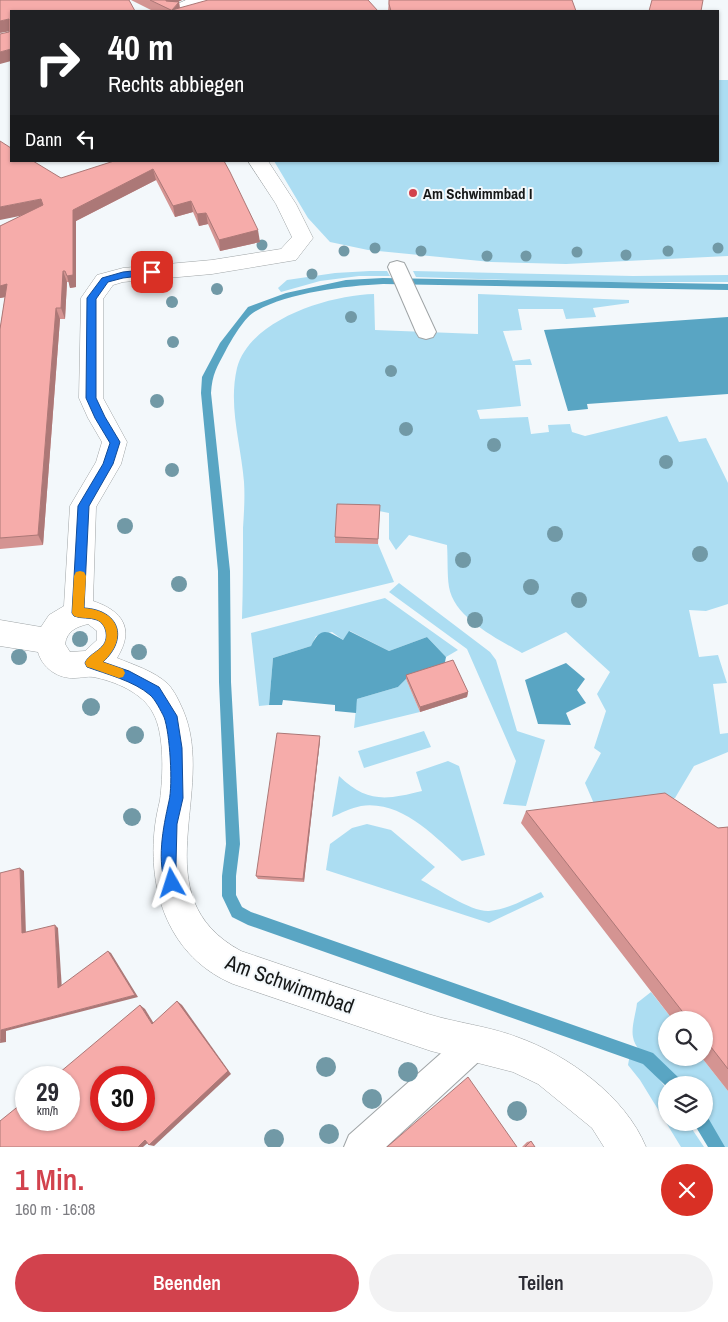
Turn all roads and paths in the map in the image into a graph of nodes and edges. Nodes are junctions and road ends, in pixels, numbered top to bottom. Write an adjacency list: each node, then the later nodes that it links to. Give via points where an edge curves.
1 (199, 0): 2 (street)
2 (179, 10)
3 (259, 162): 6 (street, via 303,238 288,254 212,267 123,275 105,280 92,298 91,398 115,442 108,464 83,506)
4 (398, 269): 5 (lane)
5 (426, 332)
6 (78, 613): 8 (street, via 59,623); 9 (street, via 97,614 110,626 110,645 101,657)
7 (0, 633): 8 (street)
8 (50, 641): 9 (street, via 50,650 60,662 80,666)
9 (91, 663): 10 (street, Am Schwimmbad, via 148,686 163,702 170,716 176,748 176,798 169,864 172,883 178,906 192,931 212,954 233,966 431,1034)
10 (476, 1043): 11 (lane); 12 (street, Am Schwimmbad, via 517,1055 550,1071 605,1115)
11 (361, 1147)
12 (627, 1147)

